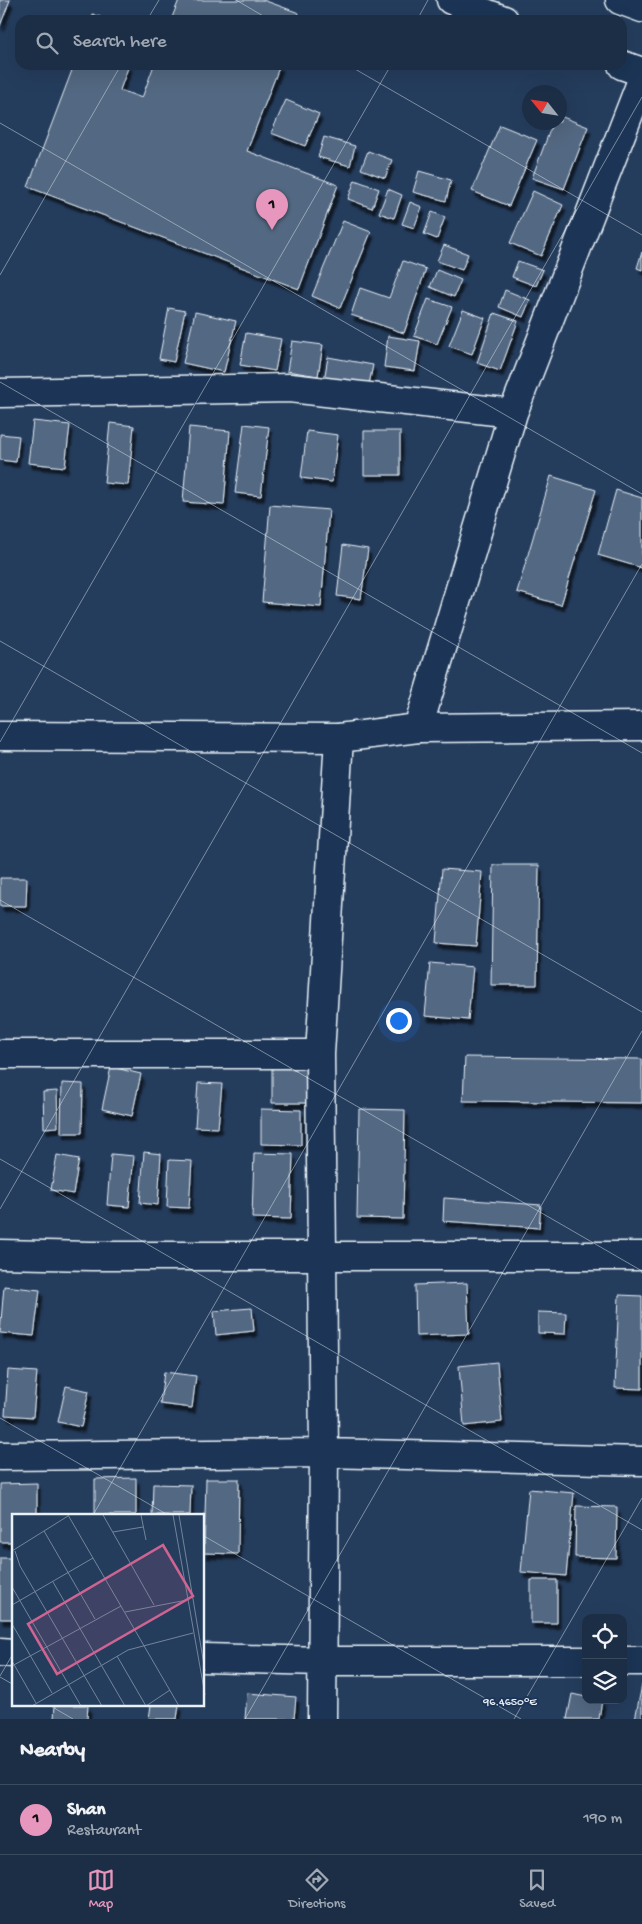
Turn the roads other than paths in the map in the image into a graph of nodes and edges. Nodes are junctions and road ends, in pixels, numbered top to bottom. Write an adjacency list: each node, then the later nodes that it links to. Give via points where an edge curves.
1 (451, 0): 4 (main road)
2 (620, 0): 3 (main road)
3 (642, 8)
4 (491, 15)
5 (627, 67): 6 (main road)
6 (642, 72)
7 (642, 80): 9 (main road)
8 (0, 393): 9 (main road, via 290,388)
9 (513, 414): 11 (main road)
10 (642, 726): 11 (main road)
11 (418, 728): 13 (main road)
12 (0, 736): 13 (main road)
13 (339, 738): 15 (main road)
14 (0, 1054): 15 (main road)
15 (320, 1054): 17 (main road)
16 (0, 1254): 17 (main road)
17 (322, 1255): 18 (main road); 19 (main road)
18 (642, 1256)
19 (324, 1453): 20 (main road); 21 (main road); 23 (main road)
20 (0, 1456)
21 (642, 1462)
22 (205, 1658): 23 (main road)
23 (322, 1660): 24 (main road); 27 (main road)
24 (582, 1661)
25 (627, 1661): 26 (main road)
26 (642, 1661)
27 (322, 1719)

